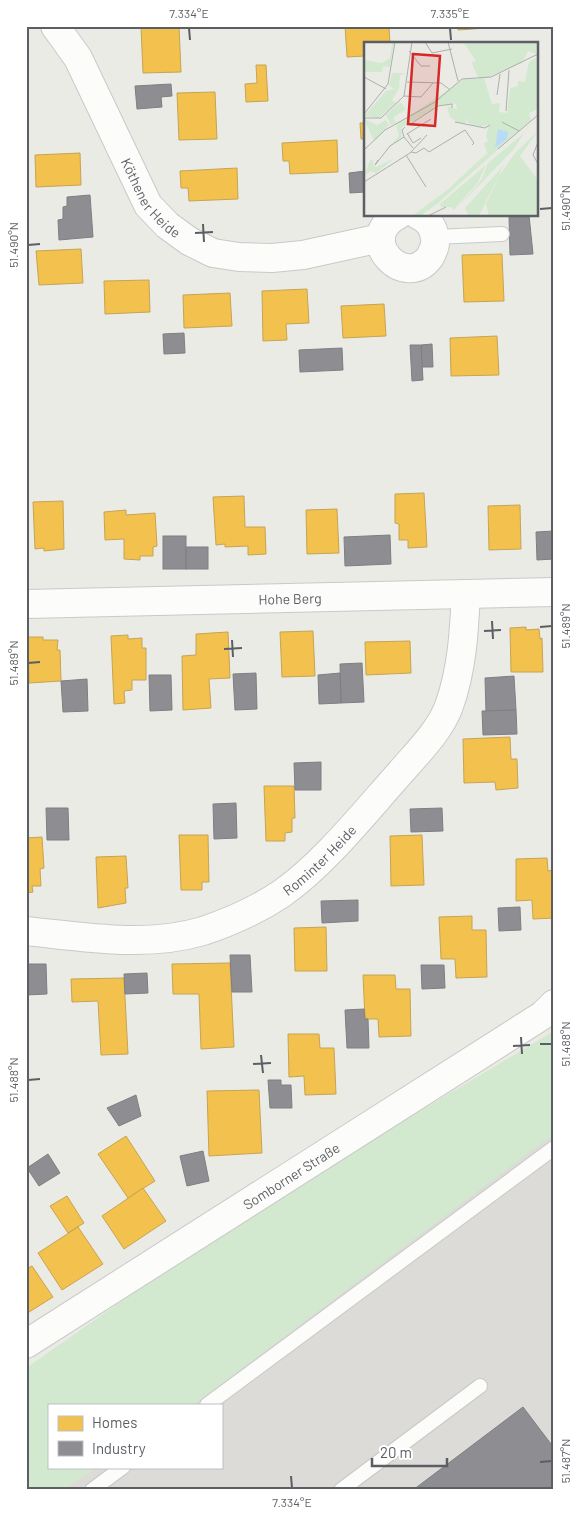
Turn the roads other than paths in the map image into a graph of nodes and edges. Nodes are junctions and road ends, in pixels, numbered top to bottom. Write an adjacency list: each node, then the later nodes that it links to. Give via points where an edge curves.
1 (54, 26): 5 (street, Köthener Heide, via 78,58 148,204 167,225 189,241 213,253 239,258 272,258 303,256)
2 (397, 216): 5 (street, via 386,225)
3 (428, 222): 4 (lane); 5 (street, via 433,252 416,266 405,268 390,261 384,254)
4 (502, 234)
5 (381, 238)
6 (554, 592): 7 (street, Hohe Berg)
7 (466, 594): 8 (street, Hohe Berg); 9 (street, Rominter Heide, via 461,660 448,708 429,739 356,824 282,893 236,919 201,931 157,939 105,940)
8 (26, 604)
9 (26, 931)
10 (554, 1004): 12 (street, Somborner Straße, via 543,1015)
11 (554, 1148): 14 (lane)
12 (26, 1344)
13 (480, 1386): 17 (lane)
14 (209, 1404)
15 (122, 1468): 16 (lane)
16 (92, 1490)
17 (341, 1490)

